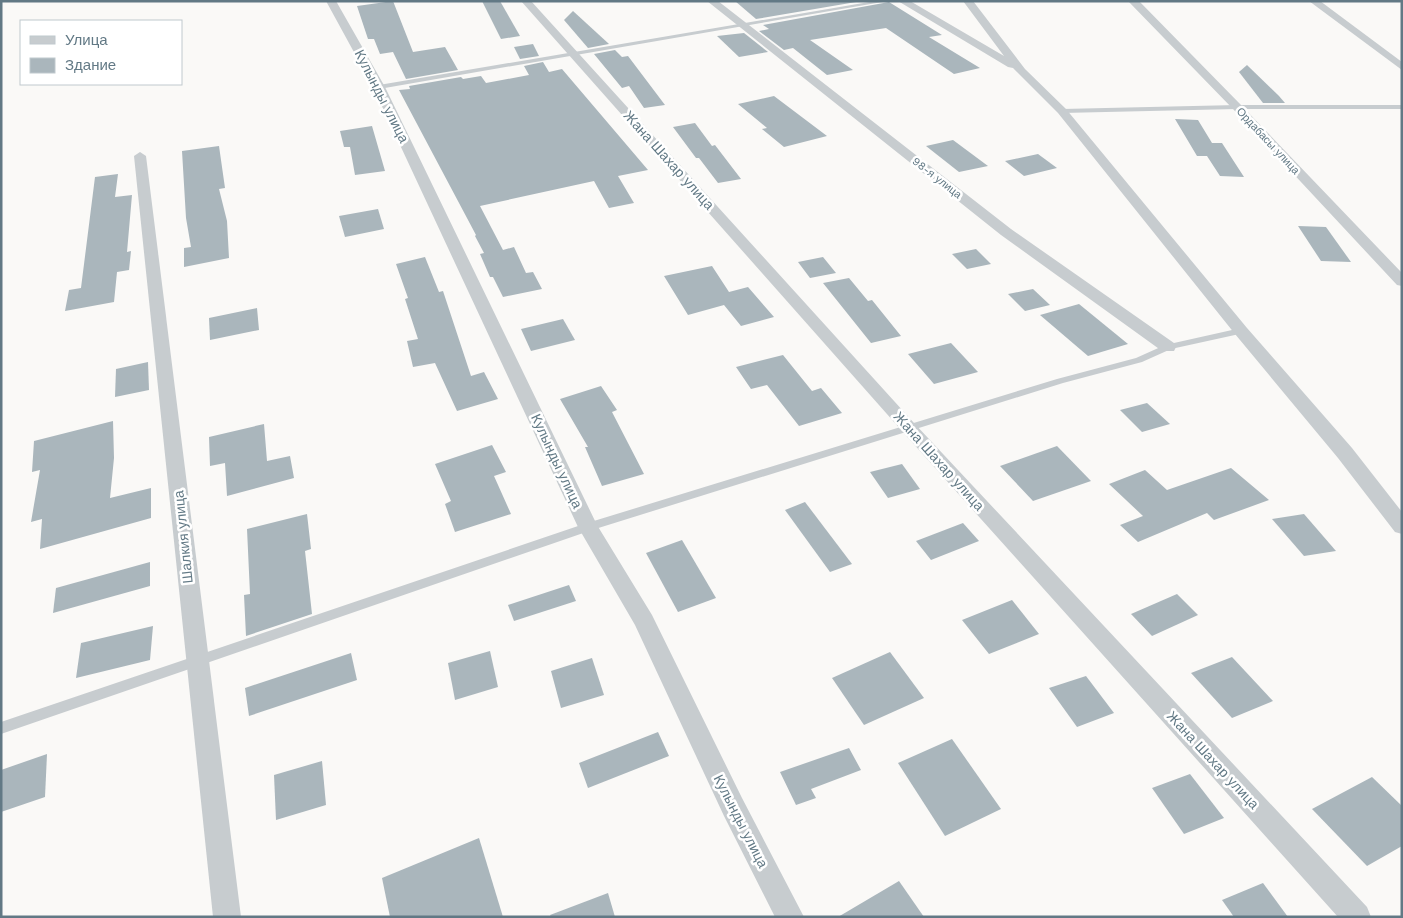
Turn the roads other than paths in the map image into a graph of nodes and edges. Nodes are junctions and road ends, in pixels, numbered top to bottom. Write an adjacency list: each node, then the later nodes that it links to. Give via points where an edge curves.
1 (331, 1): 13 (street, Кулынды улица)
2 (526, 1): 10 (street, Жана Шахар улица)
3 (712, 1): 9 (street, 98-я улица)
4 (886, 1): 9 (lane)
5 (903, 1): 12 (street)
6 (968, 1): 12 (street)
7 (1133, 1): 14 (street, Ордабасы улица)
8 (1314, 1): 11 (street)
9 (742, 25): 10 (lane); 20 (street, 98-я улица, via 1006,232)
10 (574, 53): 13 (lane); 21 (street, Жана Шахар улица)
11 (1402, 67)
12 (1020, 71): 16 (street)
13 (379, 87): 22 (street, Кулынды улица)
14 (1237, 107): 15 (lane); 16 (lane); 18 (street, Ордабасы улица)
15 (1402, 107)
16 (1062, 111): 19 (street)
17 (140, 156): 24 (street, Шалкия улица)
18 (1402, 282)
19 (1241, 331): 20 (lane); 23 (street, via 1345,453)
20 (1168, 347): 21 (lane, via 1139,360)
21 (908, 428): 22 (lane); 28 (street, Жана Шахар улица)
22 (588, 526): 24 (lane); 27 (street, Кулынды улица, via 644,621)
23 (1402, 527)
24 (196, 661): 25 (lane); 26 (street, Шалкия улица)
25 (1, 728)
26 (227, 917)
27 (790, 917)
28 (1357, 917)

